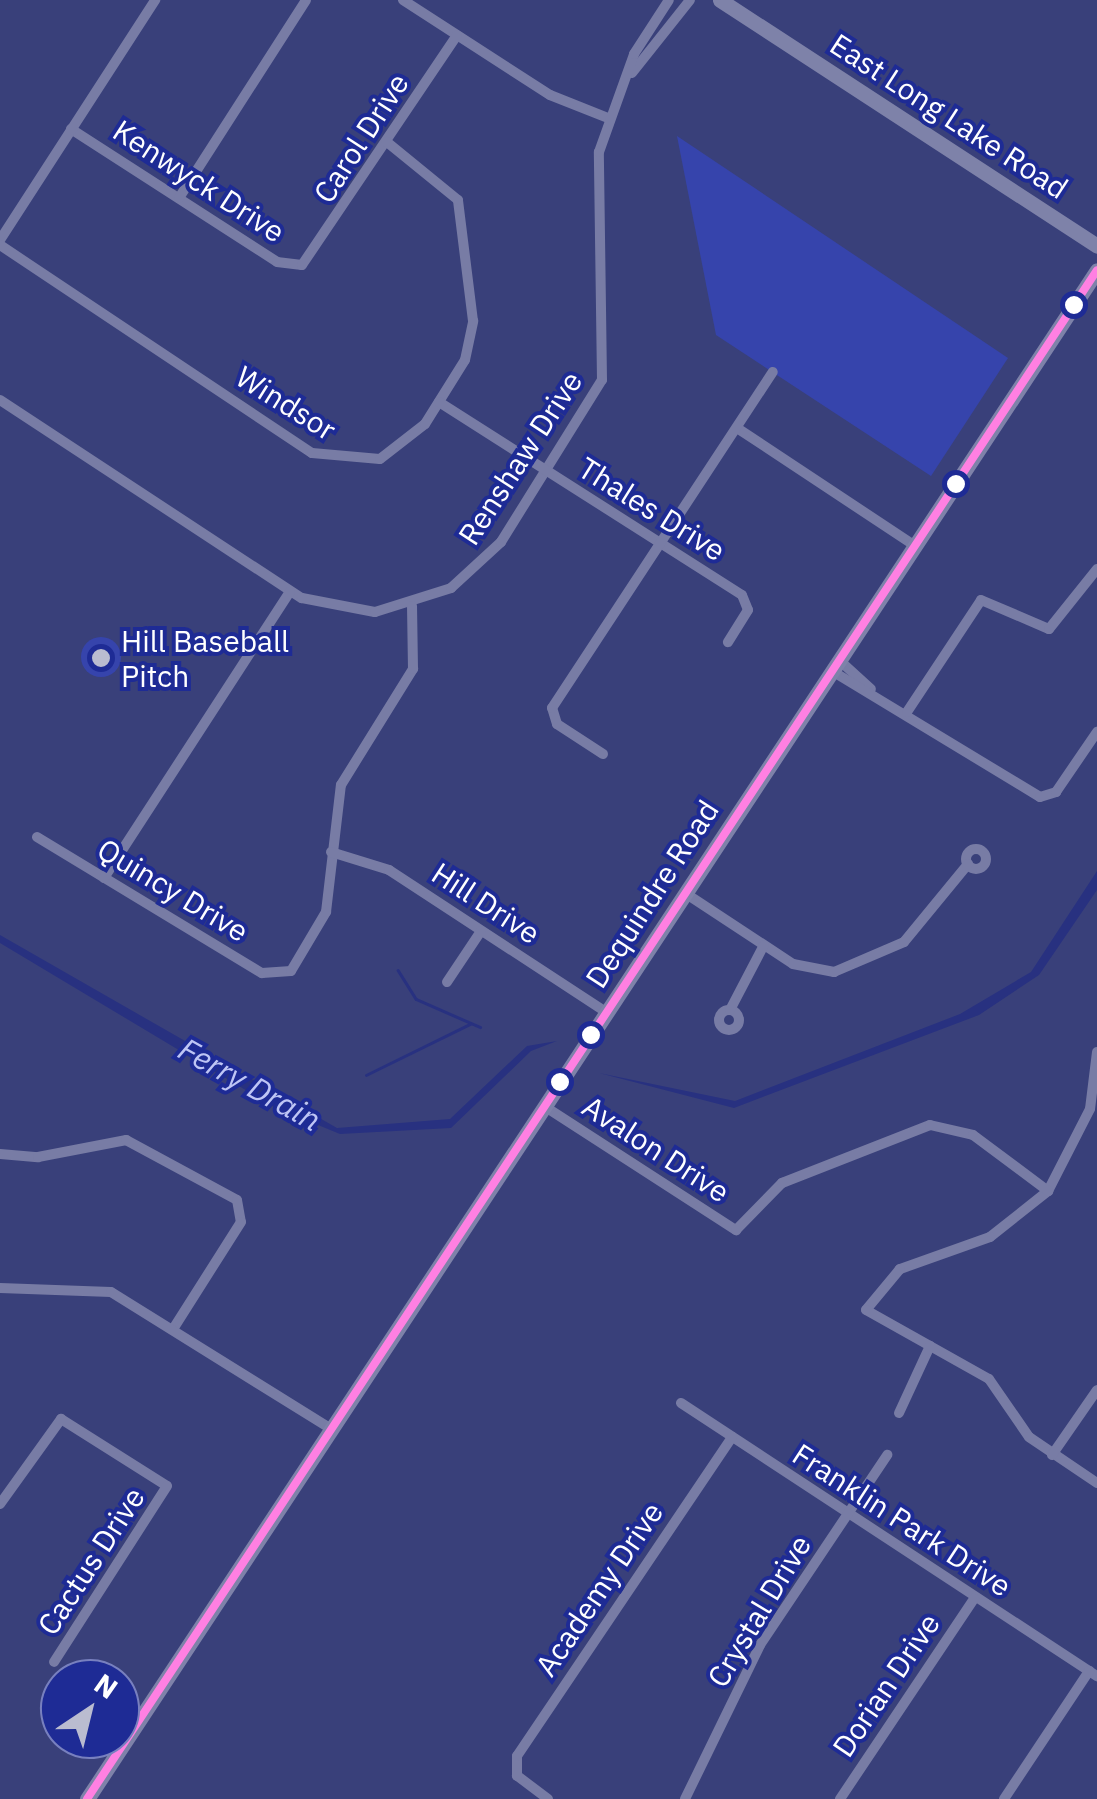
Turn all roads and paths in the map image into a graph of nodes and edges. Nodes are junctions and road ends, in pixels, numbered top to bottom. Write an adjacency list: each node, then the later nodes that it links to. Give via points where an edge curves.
1 (155, 0): 10 (street)
2 (306, 0): 12 (street)
3 (403, 0): 7 (street)
4 (669, 0): 8 (street, Renshaw Drive)
5 (690, 0): 8 (street, Renshaw Drive)
6 (720, 0): 14 (main road, East Long Lake Road)
7 (457, 35): 9 (street, via 550,95); 11 (street, Carol Drive)
8 (632, 73): 9 (street, Renshaw Drive)
9 (608, 118): 21 (street, Renshaw Drive, via 598,168 606,365)
10 (71, 130): 12 (street, Kenwyck Drive); 13 (street)
11 (387, 142): 15 (street, Carol Drive); 19 (street, Windsor, via 443,180 466,217 472,335)
12 (178, 198): 15 (street, Kenwyck Drive, via 277,262)
13 (0, 243): 19 (street, Windsor, via 328,460 388,456)
14 (1097, 246)
15 (302, 264)
16 (1097, 270): 23 (main road, Dequindre Road)
17 (773, 372): 20 (street)
18 (0, 400): 25 (street, Renshaw Drive)
19 (439, 402): 21 (street, Thales Drive)
20 (737, 428): 22 (street); 23 (street)
21 (546, 473): 22 (street, Thales Drive); 26 (street, Renshaw Drive, via 480,566)
22 (661, 542): 27 (street, Thales Drive, via 746,599); 31 (street, via 551,716)
23 (915, 546): 28 (main road, Dequindre Road)
24 (1097, 568): 29 (street, via 1049,629 981,600)
25 (290, 592): 26 (street, Renshaw Drive, via 346,611); 35 (street)
26 (412, 606): 33 (street, via 413,669 340,785)
27 (728, 642)
28 (836, 666): 29 (street); 36 (main road, Dequindre Road)
29 (907, 712): 30 (street, via 1050,797)
30 (1097, 732)
31 (603, 754)
32 (37, 837): 35 (street, Quincy Drive)
33 (331, 852): 35 (street, Quincy Drive, via 326,912 286,974 262,973); 37 (street, Hill Drive, via 380,866)
34 (968, 864): 38 (street, via 904,942 852,966 814,972)
35 (104, 878)
36 (685, 893): 38 (street); 41 (main road, Dequindre Road)
37 (481, 930): 39 (street); 41 (street, Hill Drive)
38 (764, 945): 40 (street)
39 (447, 982)
40 (730, 1010)
41 (606, 1012): 43 (main road, Dequindre Road)
42 (1097, 1052): 45 (street, via 1090,1109)
43 (544, 1106): 45 (street, Avalon Drive, via 736,1230 782,1183 930,1125 973,1135); 52 (main road, Dequindre Road)
44 (0, 1154): 47 (street, via 138,1142 236,1200 241,1222)
45 (1048, 1191): 48 (street, via 990,1237 892,1274 869,1300 868,1315)
46 (0, 1288): 47 (street, via 104,1290)
47 (173, 1329): 52 (street)
48 (930, 1346): 51 (street); 55 (street, via 989,1379)
49 (1097, 1390): 55 (street)
50 (680, 1403): 53 (street, Franklin Park Drive)
51 (899, 1413)
52 (331, 1428): 63 (main road, Dequindre Road)
53 (732, 1437): 59 (street, Franklin Park Drive); 64 (street, Academy Drive, via 515,1770)
54 (887, 1455): 59 (street, Crystal Drive)
55 (1052, 1455): 56 (street)
56 (1097, 1484)
57 (4, 1490): 58 (street); 61 (street, Cactus Drive, via 61,1419 167,1486)
58 (0, 1504)
59 (847, 1514): 60 (street, Franklin Park Drive); 65 (street, Crystal Drive, via 760,1645)
60 (974, 1600): 62 (street, Franklin Park Drive); 66 (street, Dorian Drive)
61 (56, 1659)
62 (1093, 1674): 67 (street)
63 (87, 1799)
64 (548, 1799)
65 (685, 1799)
66 (840, 1799)
67 (1004, 1799)

